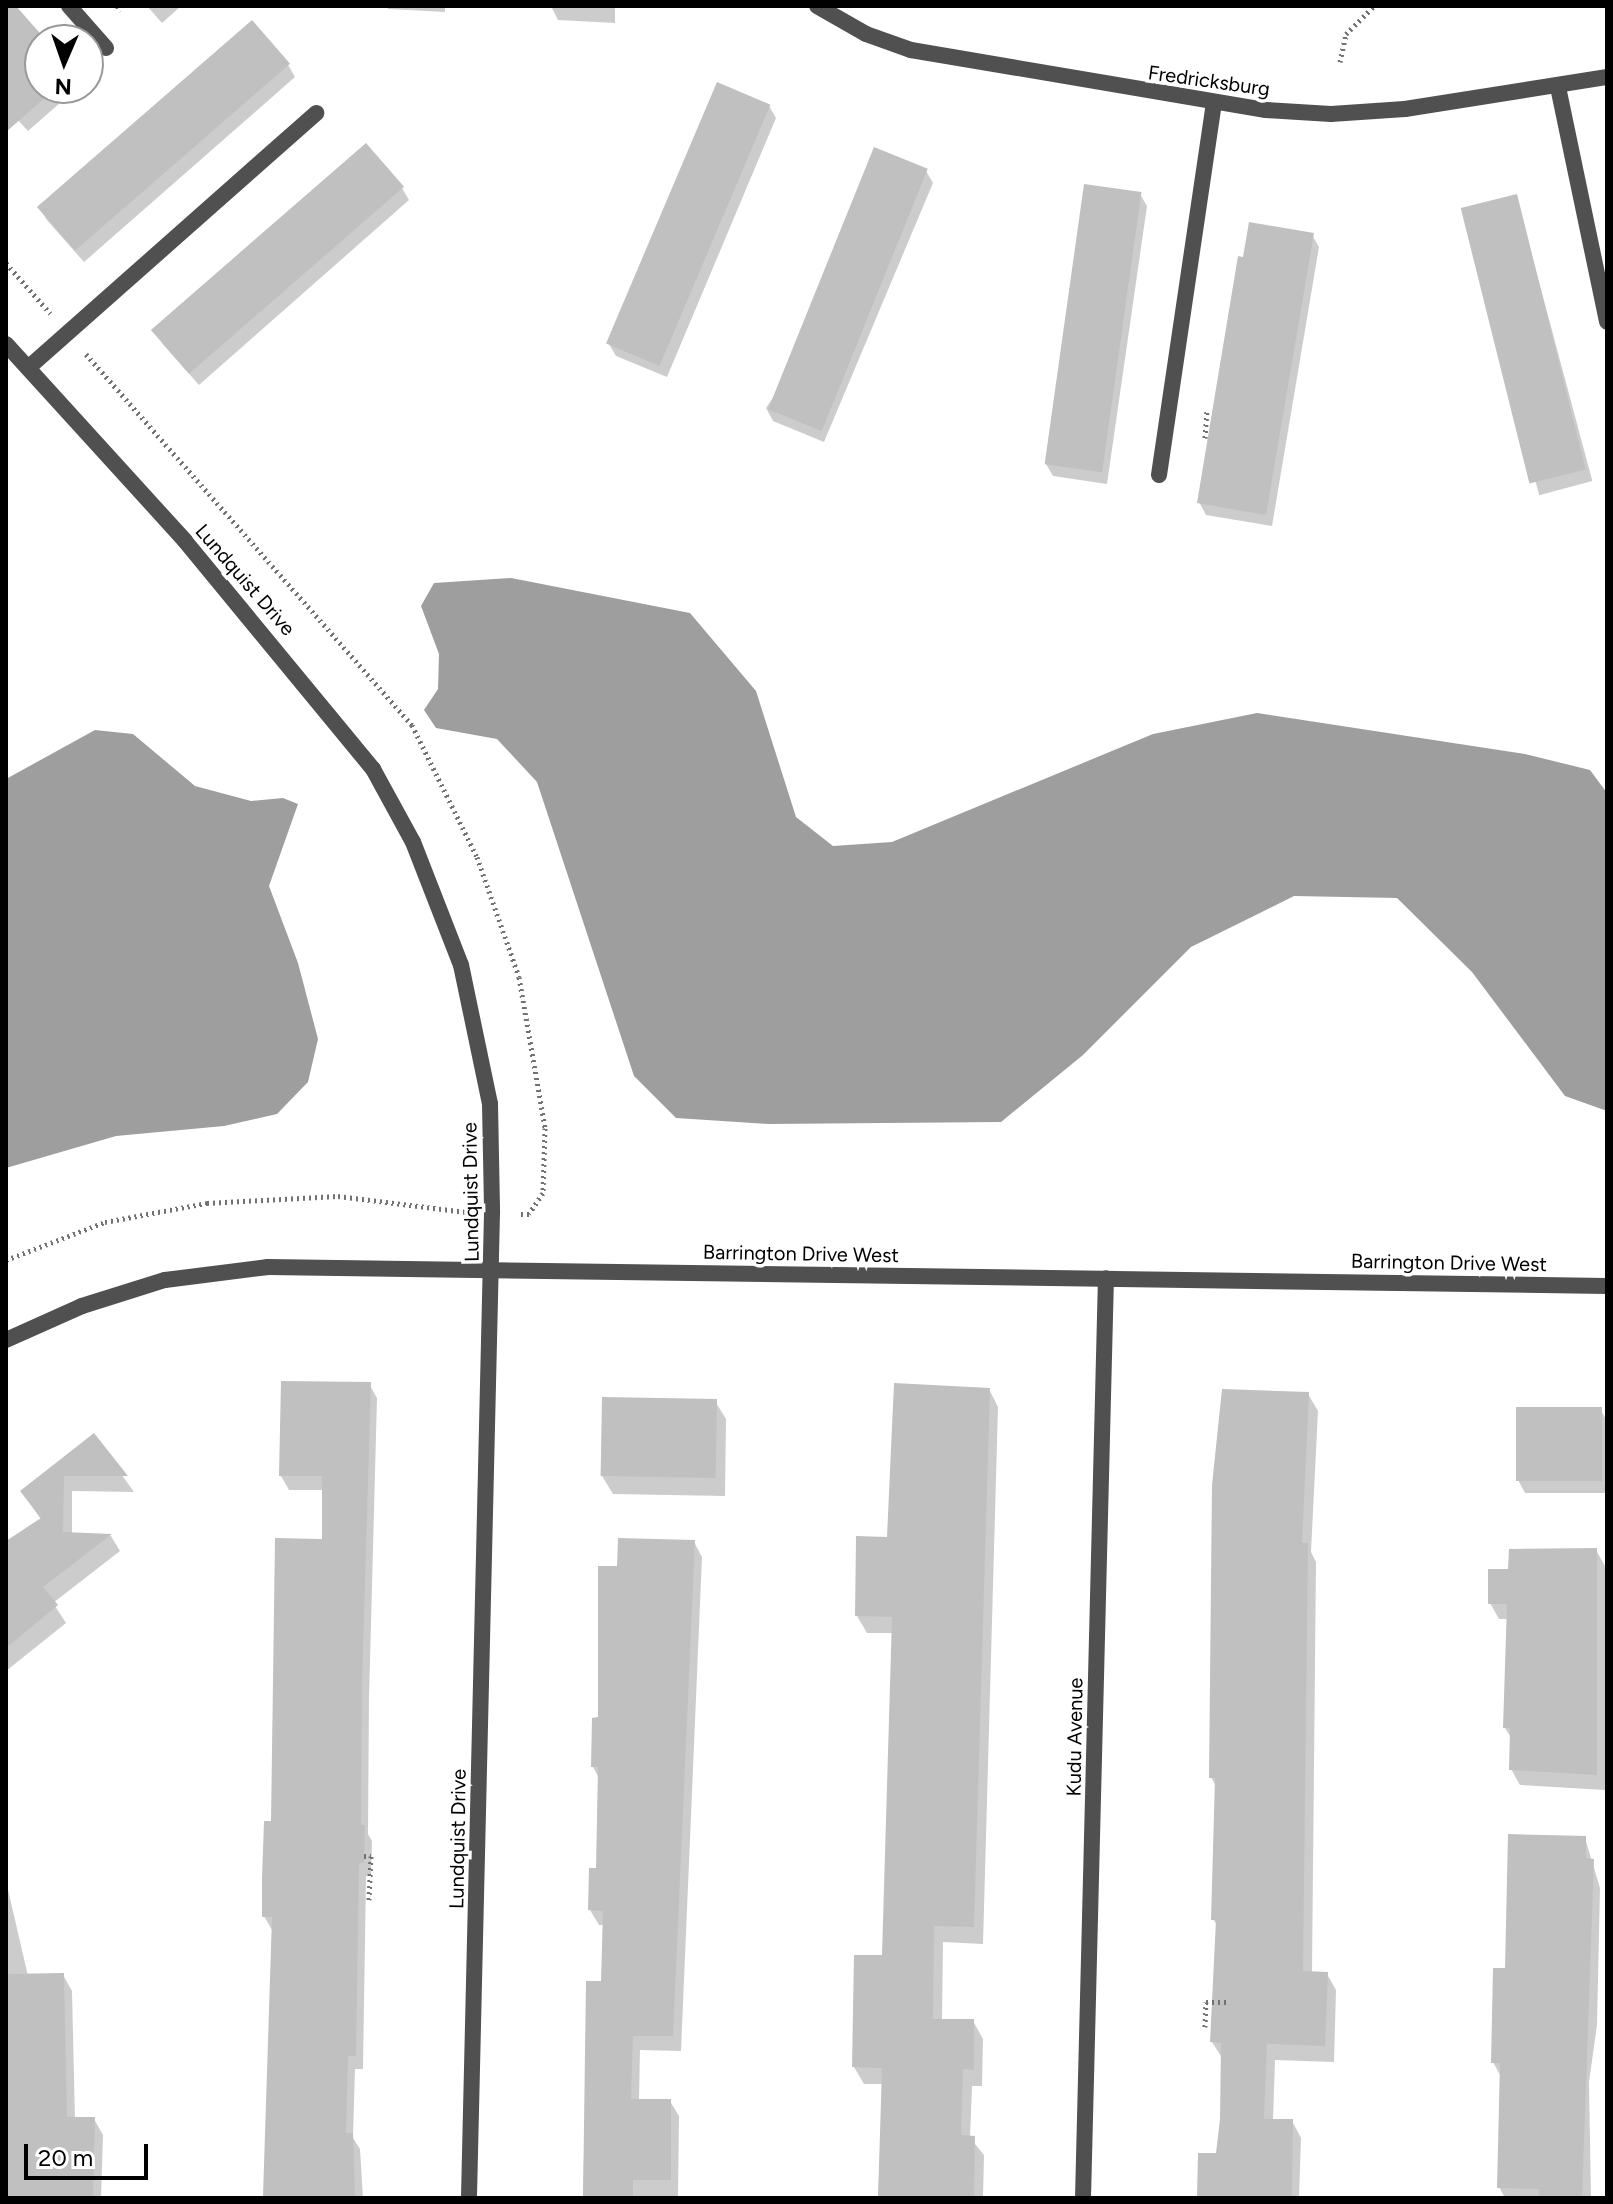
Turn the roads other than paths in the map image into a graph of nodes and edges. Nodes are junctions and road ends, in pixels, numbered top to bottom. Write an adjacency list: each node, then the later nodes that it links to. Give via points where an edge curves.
1 (69, 6): 3 (street)
2 (817, 6): 6 (street, Fredricksburg, via 866,34 911,50)
3 (106, 48)
4 (1607, 77): 5 (street, Fredricksburg)
5 (1558, 87): 6 (street, Fredricksburg, via 1466,102 1331,114); 8 (street)
6 (1214, 102): 11 (street)
7 (316, 113): 10 (street)
8 (1607, 322)
9 (6, 344): 10 (street, Lundquist Drive)
10 (28, 368): 12 (street, Lundquist Drive, via 296,670 373,769 413,842 461,965 476,1025 490,1104)
11 (1159, 475)
12 (492, 1269): 13 (street, Barrington Drive West); 15 (street, Barrington Drive West, via 268,1267 165,1280 82,1306); 16 (street, Lundquist Drive)
13 (1106, 1278): 14 (street, Barrington Drive West); 17 (street, Kudu Avenue)
14 (1607, 1286)
15 (6, 1340)
16 (469, 2198)
17 (1083, 2198)

